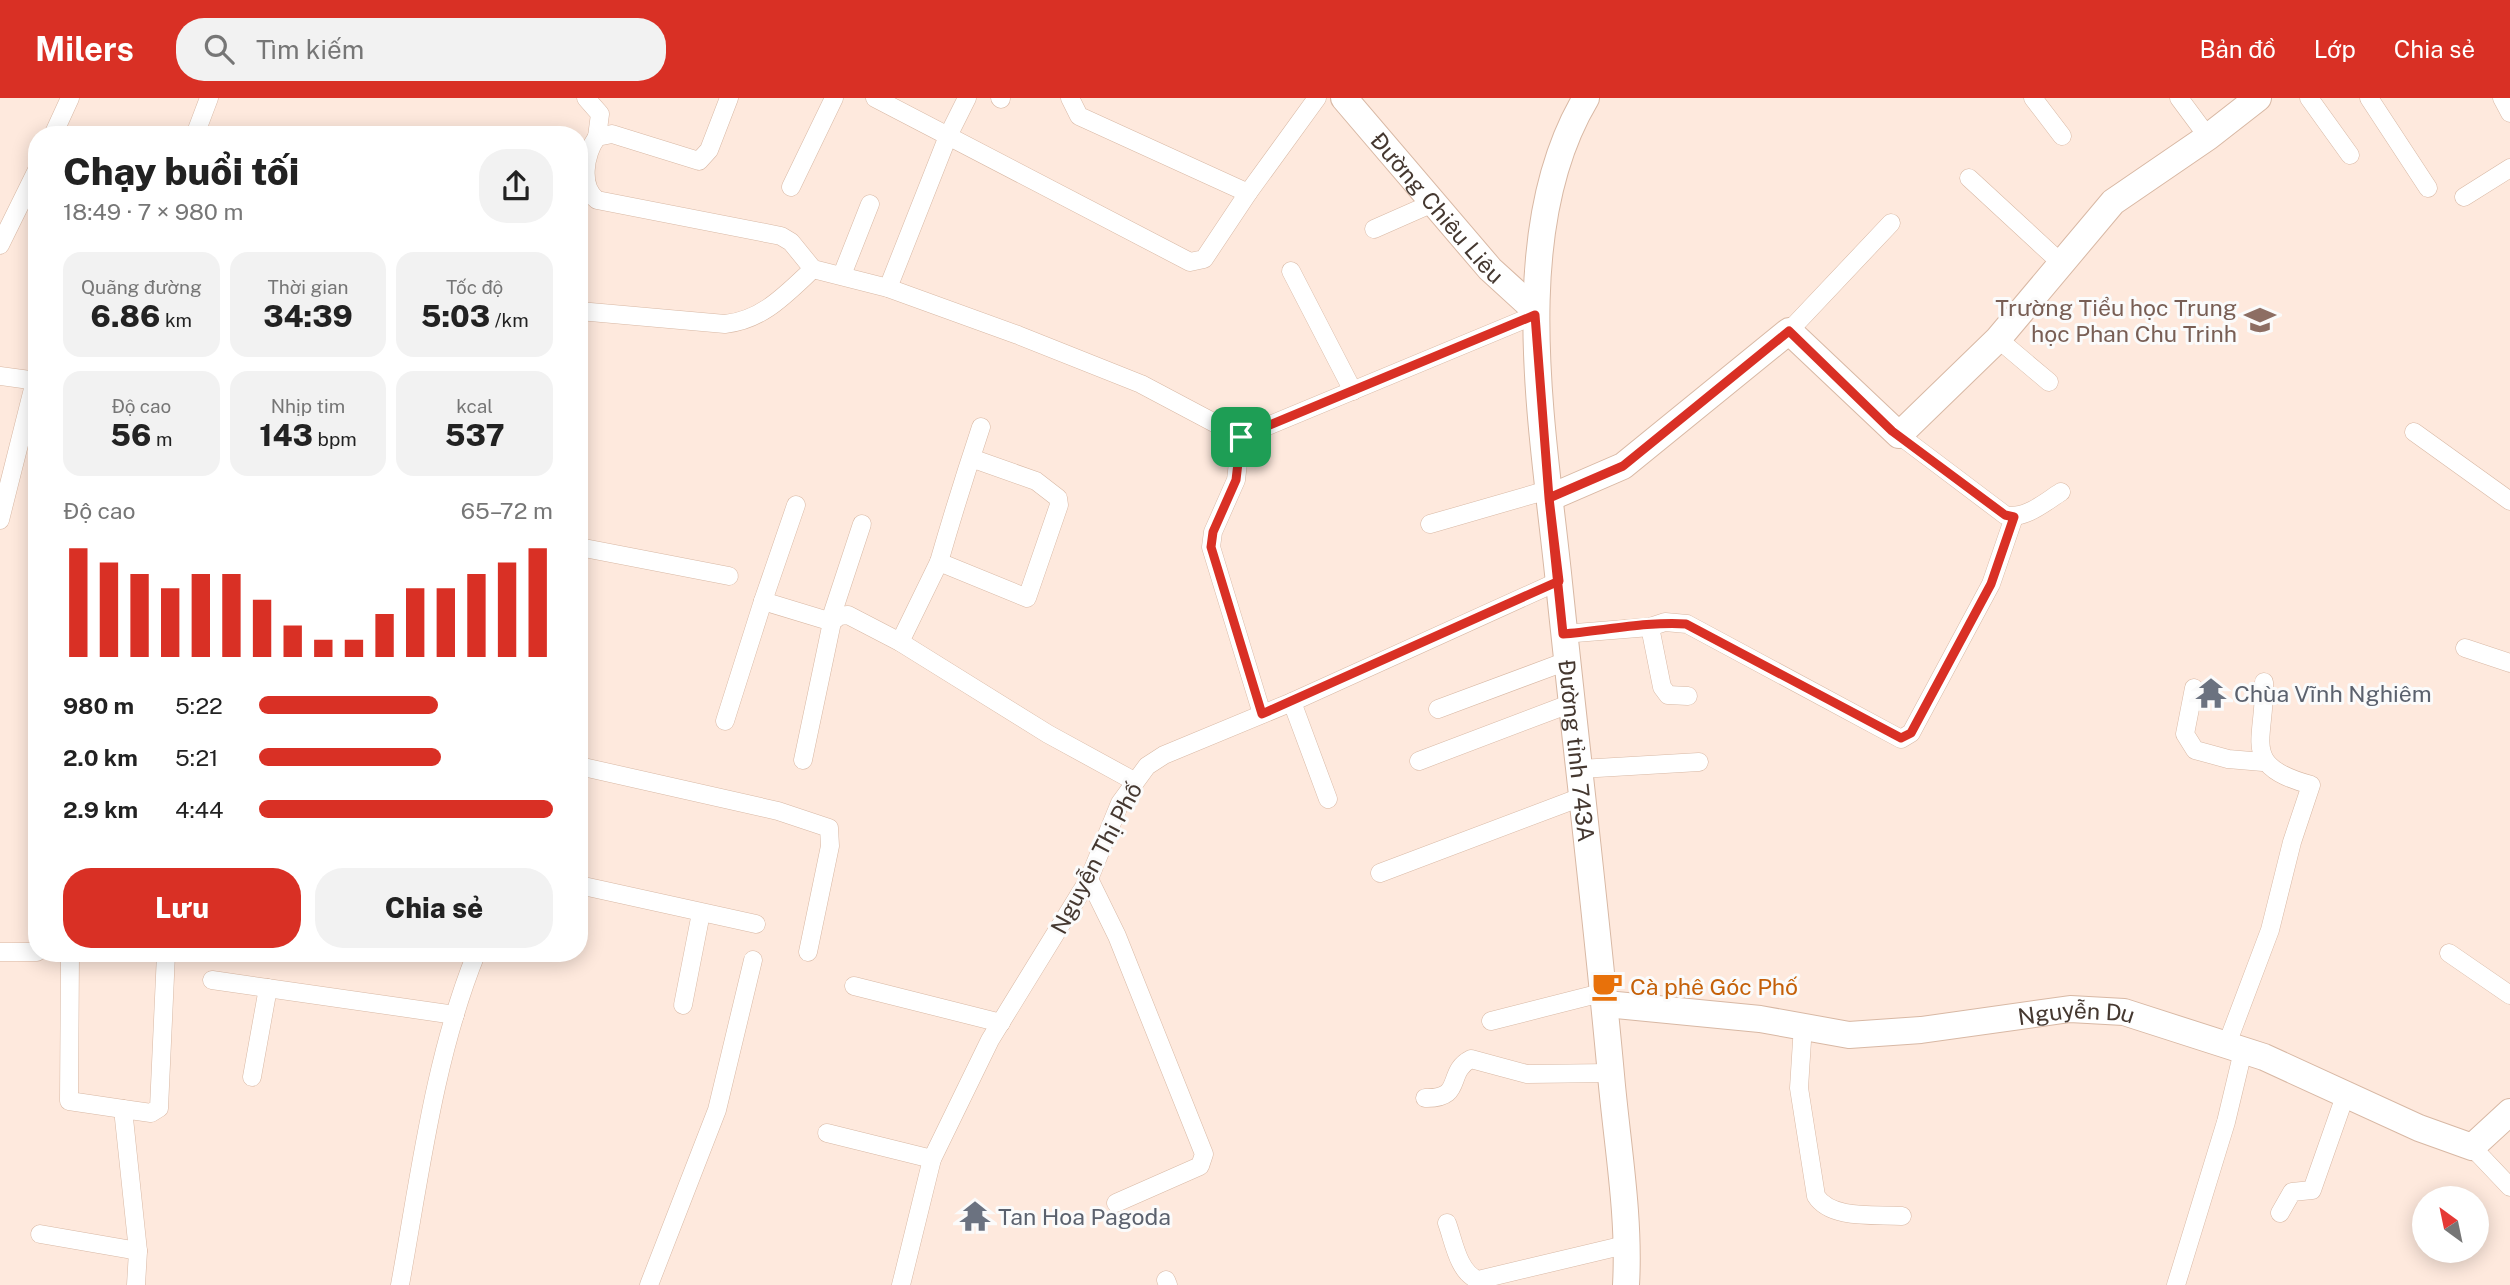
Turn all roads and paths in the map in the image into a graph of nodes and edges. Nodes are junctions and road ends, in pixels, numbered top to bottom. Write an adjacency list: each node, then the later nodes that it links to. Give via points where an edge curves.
1 (70, 98): 19 (street)
2 (209, 98): 20 (street)
3 (586, 98): 21 (street, via 600,114)
4 (729, 98): 21 (street, via 709,150 699,161 612,135)
5 (834, 98): 29 (street)
6 (875, 98): 22 (street)
7 (967, 98): 22 (street)
8 (1070, 98): 33 (street, via 1079,116)
9 (1317, 98): 33 (street)
10 (1344, 98): 35 (street, Đường Chiêu Liêu)
11 (1586, 98): 46 (street, Đường tỉnh 743A, via 1568,132 1546,206)
12 (2033, 98): 23 (street)
13 (2179, 98): 24 (street)
14 (2258, 98): 24 (street)
15 (2309, 98): 25 (street)
16 (2369, 98): 31 (street)
17 (2502, 98): 18 (street)
18 (2510, 113)
19 (57, 126)
20 (198, 126)
21 (597, 136): 26 (street)
22 (948, 136): 33 (street, via 1190,262 1204,259); 44 (street)
23 (2062, 136)
24 (2208, 137): 40 (street, via 2112,202)
25 (2350, 155)
26 (588, 163)
27 (2510, 168): 34 (street)
28 (1969, 178): 40 (street)
29 (791, 187)
30 (28, 188): 39 (street)
31 (2428, 188)
32 (588, 190): 41 (street, via 597,200 770,232 791,242)
33 (1248, 193)
34 (2464, 197)
35 (1433, 203): 38 (street); 46 (street, Đường Chiêu Liêu)
36 (870, 204): 43 (street)
37 (1891, 223): 47 (street)
38 (1374, 229)
39 (0, 245)
40 (2061, 263): 48 (street)
41 (813, 269): 43 (street); 45 (street, via 760,315 744,322)
42 (1291, 271): 52 (street)
43 (842, 275): 44 (street)
44 (888, 288): 57 (street, via 1141,384)
45 (588, 312)
46 (1535, 312): 52 (street); 60 (street, Đường tỉnh 743A)
47 (1789, 331): 56 (street); 60 (street, via 1623,466)
48 (1998, 339): 51 (street); 56 (street)
49 (0, 376): 50 (street)
50 (28, 380)
51 (2049, 382)
52 (1353, 391): 57 (street)
53 (28, 412): 64 (street)
54 (981, 427): 58 (street)
55 (2414, 432): 61 (street)
56 (1899, 435): 63 (street, via 2005,515)
57 (1241, 437): 85 (street, via 1236,480 1211,547)
58 (971, 458): 68 (street); 68 (street, via 1036,481 1050,489 1059,505 1027,597)
59 (2061, 492): 63 (street)
60 (1549, 494): 66 (street); 70 (street, Đường tỉnh 743A)
61 (2510, 500)
62 (796, 505): 71 (street)
63 (2014, 517): 73 (street, via 1991,584 1911,733 1901,738 1686,624 1665,622)
64 (0, 520)
65 (862, 524): 72 (street)
66 (1430, 524)
67 (588, 549): 69 (street)
68 (939, 562): 75 (street)
69 (729, 576)
70 (1559, 581): 74 (street, Đường tỉnh 743A); 82 (street, Nguyễn Thị Phố)
71 (763, 601): 72 (street); 86 (street)
72 (831, 621): 75 (street, via 848,615); 87 (street)
73 (1650, 627): 74 (street); 81 (street, via 1662,687 1668,695)
74 (1563, 634): 77 (street, Đường tỉnh 743A)
75 (900, 642): 93 (street, via 1048,734)
76 (2465, 648): 78 (street)
77 (1567, 661): 83 (street, Đường tỉnh 743A); 84 (street)
78 (2510, 663)
79 (2264, 682): 90 (street)
80 (2194, 688): 90 (street, via 2185,734 2195,750)
81 (1688, 696)
82 (1292, 702): 85 (street, Nguyễn Thị Phố); 95 (street)
83 (1572, 703): 88 (street); 92 (street, Đường tỉnh 743A)
84 (1438, 709)
85 (1262, 714): 93 (street, Nguyễn Thị Phố, via 1164,755)
86 (725, 721)
87 (803, 760)
88 (1419, 761)
89 (1699, 762): 92 (street)
90 (2263, 762): 119 (street, via 2281,777 2311,785)
91 (588, 768): 103 (street, via 778,811 829,828 830,846)
92 (1580, 769): 94 (street, Đường tỉnh 743A)
93 (1134, 781): 97 (street, Nguyễn Thị Phố, via 1120,803)
94 (1584, 796): 96 (street); 113 (street, Đường tỉnh 743A)
95 (1328, 799)
96 (1380, 873)
97 (1089, 879): 117 (street, Nguyễn Thị Phố); 130 (street, via 1117,936 1204,1154 1200,1166 1185,1175)
98 (588, 887): 99 (street)
99 (701, 914): 100 (street); 114 (street)
100 (756, 924)
101 (0, 952): 102 (street)
102 (28, 952)
103 (808, 952)
104 (2449, 953): 112 (street)
105 (753, 960): 139 (street, via 717,1110)
106 (70, 962): 124 (street, via 69,1101)
107 (166, 962): 124 (street, via 159,1108 151,1112)
108 (473, 962): 115 (street)
109 (212, 980): 111 (street)
110 (854, 986): 117 (street)
111 (268, 988): 115 (street); 121 (street)
112 (2510, 995)
113 (1605, 998): 116 (street, Nguyễn Du); 118 (street, Nguyễn Du); 120 (street, Đường tỉnh 743A)
114 (684, 1005)
115 (455, 1015): 138 (street)
116 (1491, 1021)
117 (1001, 1023): 128 (street, Nguyễn Thị Phố)
118 (1803, 1025): 119 (street, Nguyễn Du, via 1849,1035 1875,1034 2070,1009 2124,1012); 132 (street, via 1798,1087 1816,1196 1822,1205 1836,1211)
119 (2235, 1048): 122 (street, Nguyễn Du); 142 (street, via 2226,1122)
120 (1611, 1073): 123 (street, via 1527,1074 1471,1059 1464,1062 1450,1093); 135 (street, Đường tỉnh 743A)
121 (252, 1077)
122 (2345, 1096): 127 (street, Nguyễn Du); 131 (street, via 2312,1190 2292,1192)
123 (1425, 1098)
124 (123, 1109): 136 (street)
125 (2510, 1112): 127 (street)
126 (827, 1133): 128 (street)
127 (2472, 1147): 129 (street)
128 (932, 1159): 140 (street, Nguyễn Thị Phố)
129 (2510, 1187)
130 (1116, 1203)
131 (2280, 1213)
132 (1902, 1216)
133 (1447, 1223): 135 (street, via 1462,1265 1478,1280)
134 (40, 1234): 136 (street)
135 (1625, 1245): 141 (street, Đường tỉnh 743A)
136 (138, 1251): 137 (street)
137 (136, 1285)
138 (400, 1285)
139 (649, 1285)
140 (901, 1285)
141 (1626, 1285)
142 (2176, 1285)

